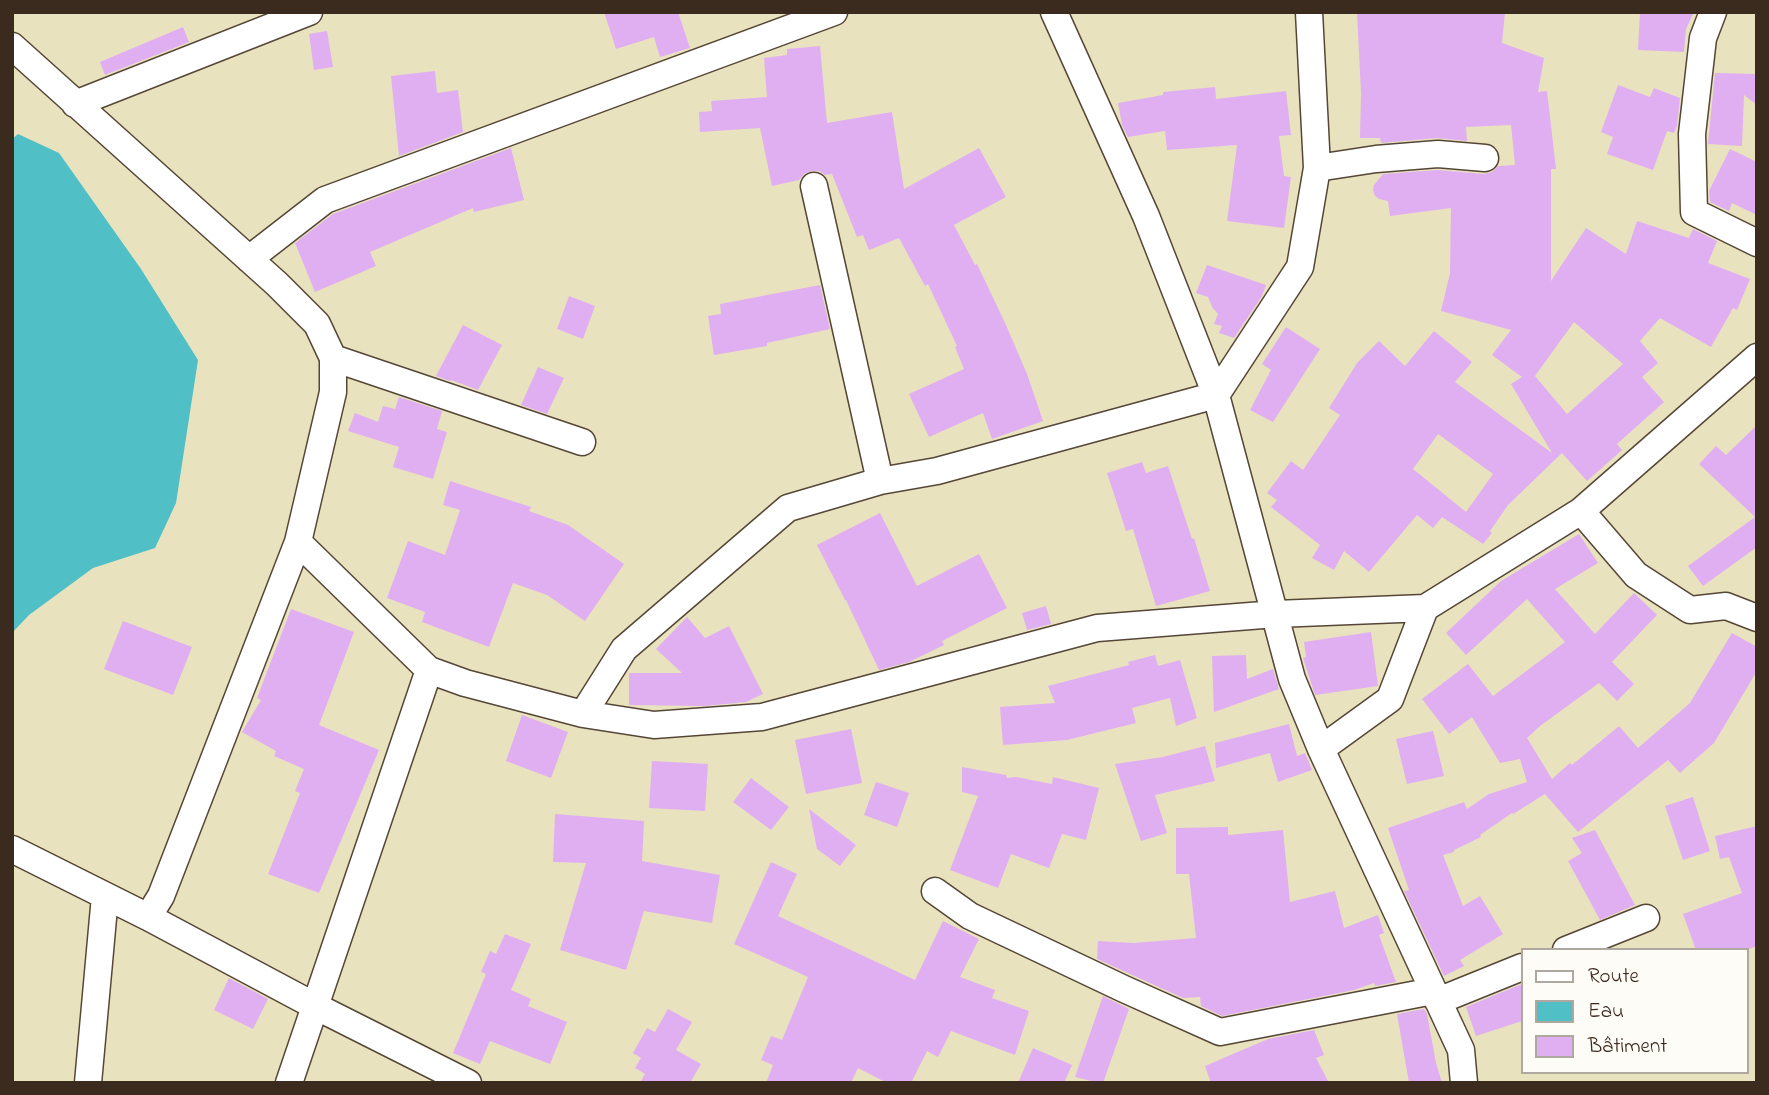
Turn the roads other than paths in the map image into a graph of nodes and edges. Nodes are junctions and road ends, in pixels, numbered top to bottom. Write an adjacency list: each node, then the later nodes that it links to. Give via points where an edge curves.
1 (309, 12): 7 (street)
2 (834, 12): 12 (street, via 325,200)
3 (1054, 12): 15 (street, via 1146,216)
4 (1309, 12): 9 (street)
5 (1713, 12): 11 (street, via 1703,38 1692,134 1694,212)
6 (12, 46): 7 (street)
7 (75, 104): 12 (street)
8 (1485, 158): 9 (street, via 1438,154)
9 (1317, 168): 15 (street, via 1300,267)
10 (814, 186): 17 (street)
11 (1757, 243)
12 (248, 259): 14 (street, via 317,324)
13 (1757, 357): 18 (street)
14 (333, 358): 16 (street); 19 (street, via 333,393)
15 (1216, 395): 17 (street, via 937,471); 21 (street)
16 (582, 442)
17 (880, 481): 24 (street, via 788,508 624,649)
18 (1581, 511): 20 (street); 22 (street, via 1636,575 1690,610 1726,606)
19 (298, 542): 23 (street); 29 (street, via 161,896)
20 (1425, 608): 21 (street); 25 (street, via 1390,699)
21 (1276, 614): 24 (street, via 1097,628 762,717 654,725); 25 (street, via 1292,679)
22 (1757, 618)
23 (429, 670): 24 (street); 34 (street)
24 (583, 714)
25 (1321, 749): 33 (street)
26 (12, 849): 28 (street)
27 (935, 891): 33 (street, via 970,916 1220,1032)
28 (105, 896): 29 (street); 35 (street)
29 (148, 917): 34 (street)
30 (1646, 918): 31 (street)
31 (1571, 948)
32 (1520, 968): 33 (street)
33 (1435, 996): 38 (street, via 1461,1050)
34 (315, 1006): 36 (street); 37 (street)
35 (88, 1083)
36 (289, 1083)
37 (468, 1083)
38 (1464, 1083)

